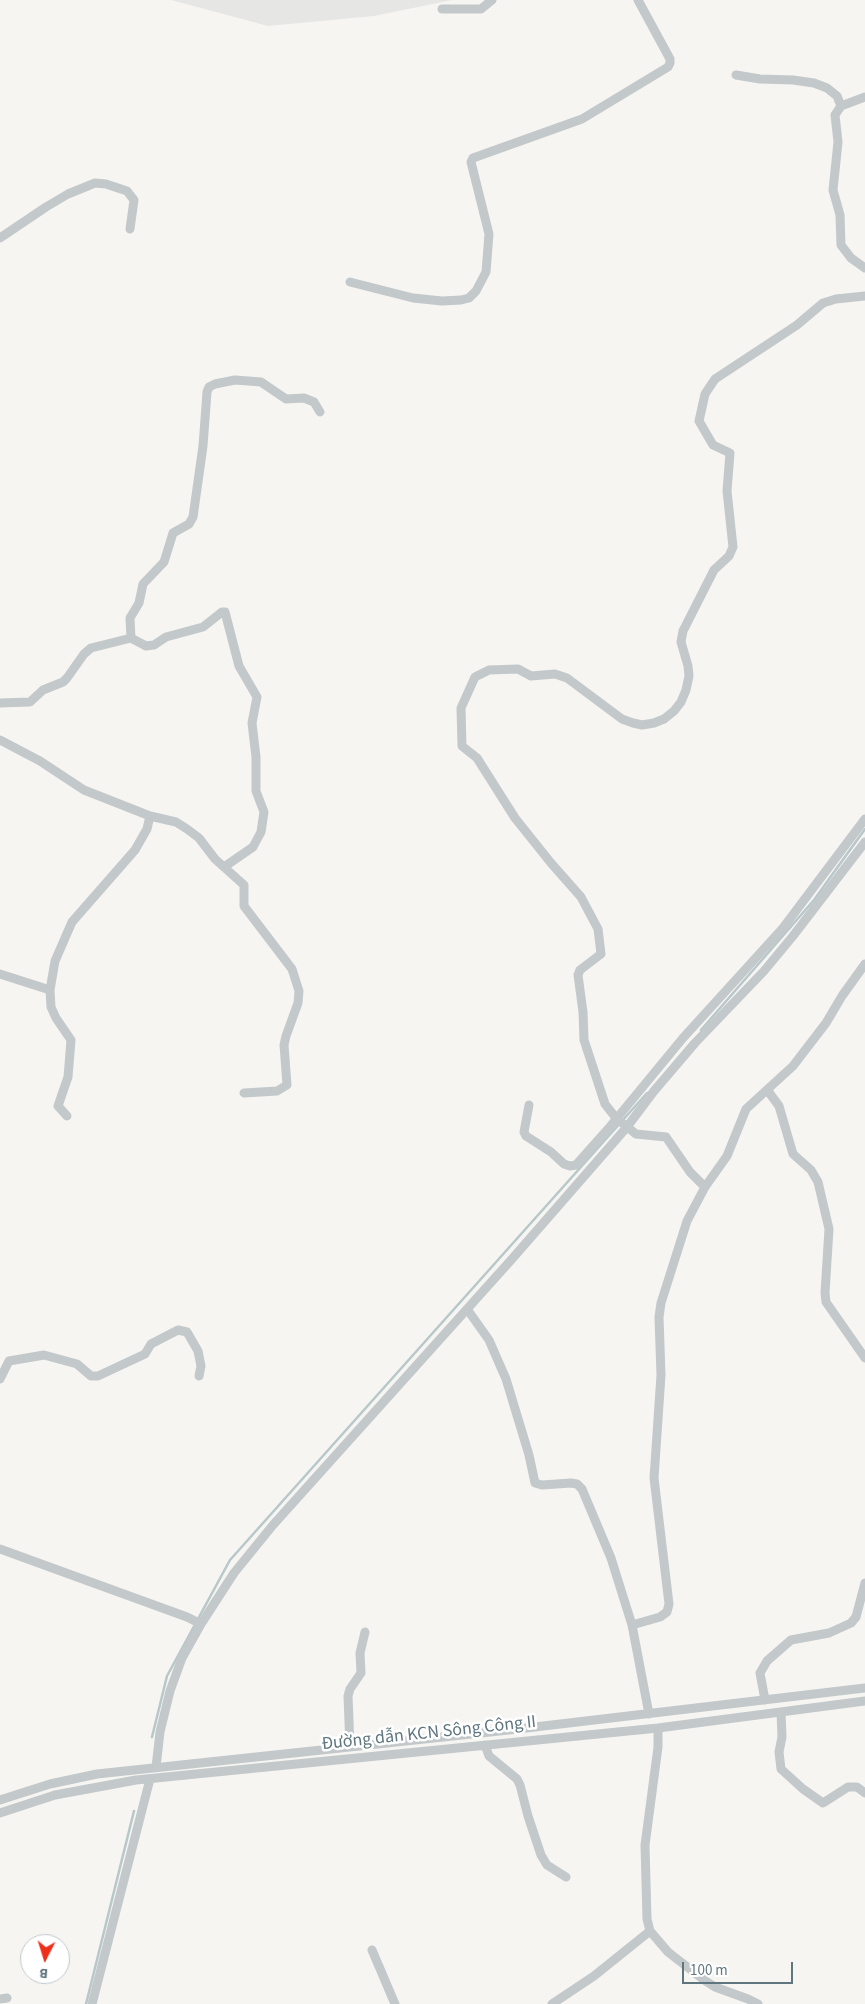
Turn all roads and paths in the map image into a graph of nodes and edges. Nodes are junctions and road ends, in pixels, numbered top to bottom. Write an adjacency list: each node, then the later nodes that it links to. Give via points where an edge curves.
1 (492, 0): 3 (street, via 481,9)
2 (638, 0): 10 (street, via 670,59 668,67 582,119 472,158 489,234 486,272 469,298 442,301 406,297)
3 (442, 9)
4 (736, 75): 6 (street, via 814,83 837,96)
5 (865, 98): 6 (street)
6 (841, 106): 9 (street, via 835,115 838,142 834,196 839,210 842,245 851,258)
7 (130, 229): 8 (street, via 134,200 128,191 95,183 68,194)
8 (0, 238)
9 (865, 268)
10 (350, 282)
11 (865, 296): 27 (street, via 823,303 797,325 715,379 705,394 699,421 713,446 730,453 727,491 732,548 729,556 714,570 683,631 681,642 688,676 684,696 674,711 654,723 632,724 561,675 531,676 518,669 489,670 473,679 463,703 462,746 477,758 515,818 581,897 598,929 601,954 578,975 583,1034 605,1104)
12 (320, 412): 13 (street, via 314,402 304,398 286,399 261,382 235,380 209,387 193,517 189,524 173,533 164,562 143,584 139,603 130,618)
13 (131, 638): 14 (street, via 87,650 63,682 43,690 30,702); 19 (street, via 146,646 154,646 166,637 203,627 225,612 237,660 257,697 252,723 256,791 264,812 261,832 253,847)
14 (0, 703)
15 (0, 740): 16 (street, via 40,761 76,786)
16 (150, 816): 19 (street, via 176,822 187,829); 22 (street, via 148,828 135,850 72,922 56,961)
17 (864, 821): 27 (street, via 783,928 683,1038)
18 (865, 842): 27 (street, via 764,971)
19 (224, 867): 24 (street, via 244,885 244,906 292,969 299,991 284,1045 287,1085 277,1091)
20 (865, 964): 23 (street, via 826,1024 788,1072)
21 (0, 974): 22 (street)
22 (50, 990): 26 (street, via 52,1013 71,1040 68,1077 58,1106)
23 (768, 1091): 28 (street, via 746,1109 727,1156); 30 (street, via 779,1106 793,1154 811,1170 818,1182 828,1229 826,1302)
24 (244, 1093)
25 (529, 1106): 27 (street, via 526,1136 570,1166 576,1165)
26 (67, 1116)
27 (621, 1123): 28 (street, via 641,1136 666,1137 690,1172); 29 (street, via 512,1259)
28 (705, 1187): 36 (street, via 687,1221 659,1317 661,1368 654,1478 669,1604 667,1612 660,1618)
29 (467, 1309): 35 (street, via 273,1525 234,1573); 36 (street, via 489,1340 506,1379 534,1483 571,1483 582,1488 611,1558)
30 (865, 1358)
31 (198, 1376): 32 (street, via 201,1366 198,1351 187,1332 178,1330 151,1344 145,1354 98,1376 91,1376 77,1364 44,1355 9,1361)
32 (0, 1379)
33 (0, 1549): 35 (street)
34 (865, 1583): 39 (street, via 852,1623 829,1634 791,1640 767,1661 760,1673)
35 (200, 1624): 48 (street, via 172,1685 161,1724)
36 (632, 1625): 42 (street)
37 (365, 1632): 47 (street, via 360,1653 361,1673 348,1696)
38 (865, 1688): 39 (street, Đường dẫn KCN Sông Công II)
39 (765, 1700): 42 (street, Đường dẫn KCN Sông Công II)
40 (865, 1701): 41 (street, Đường dẫn KCN Sông Công II)
41 (781, 1712): 43 (street, Đường dẫn KCN Sông Công II); 50 (street, via 781,1769 823,1803 852,1786)
42 (649, 1714): 44 (street, Đường dẫn KCN Sông Công II)
43 (658, 1728): 45 (street, Đường dẫn KCN Sông Công II); 54 (street, via 645,1845)
44 (518, 1729): 45 (street); 47 (street, Đường dẫn KCN Sông Công II)
45 (519, 1741): 46 (street, Đường dẫn KCN Sông Công II)
46 (485, 1745): 49 (street, Đường dẫn KCN Sông Công II); 53 (street, via 489,1756 517,1779 547,1865)
47 (350, 1747): 48 (street, Đường dẫn KCN Sông Công II)
48 (156, 1767): 51 (street, Đường dẫn KCN Sông Công II, via 97,1774 50,1784)
49 (150, 1779): 52 (street, Đường dẫn KCN Sông Công II, via 55,1795); 56 (street)
50 (865, 1793)
51 (0, 1800)
52 (0, 1813)
53 (566, 1877)
54 (650, 1931): 58 (street); 59 (street, via 668,1952 704,1980)
55 (372, 1950): 57 (street)
56 (92, 2004)
57 (395, 2004)
58 (552, 2004)
59 (758, 2004)

